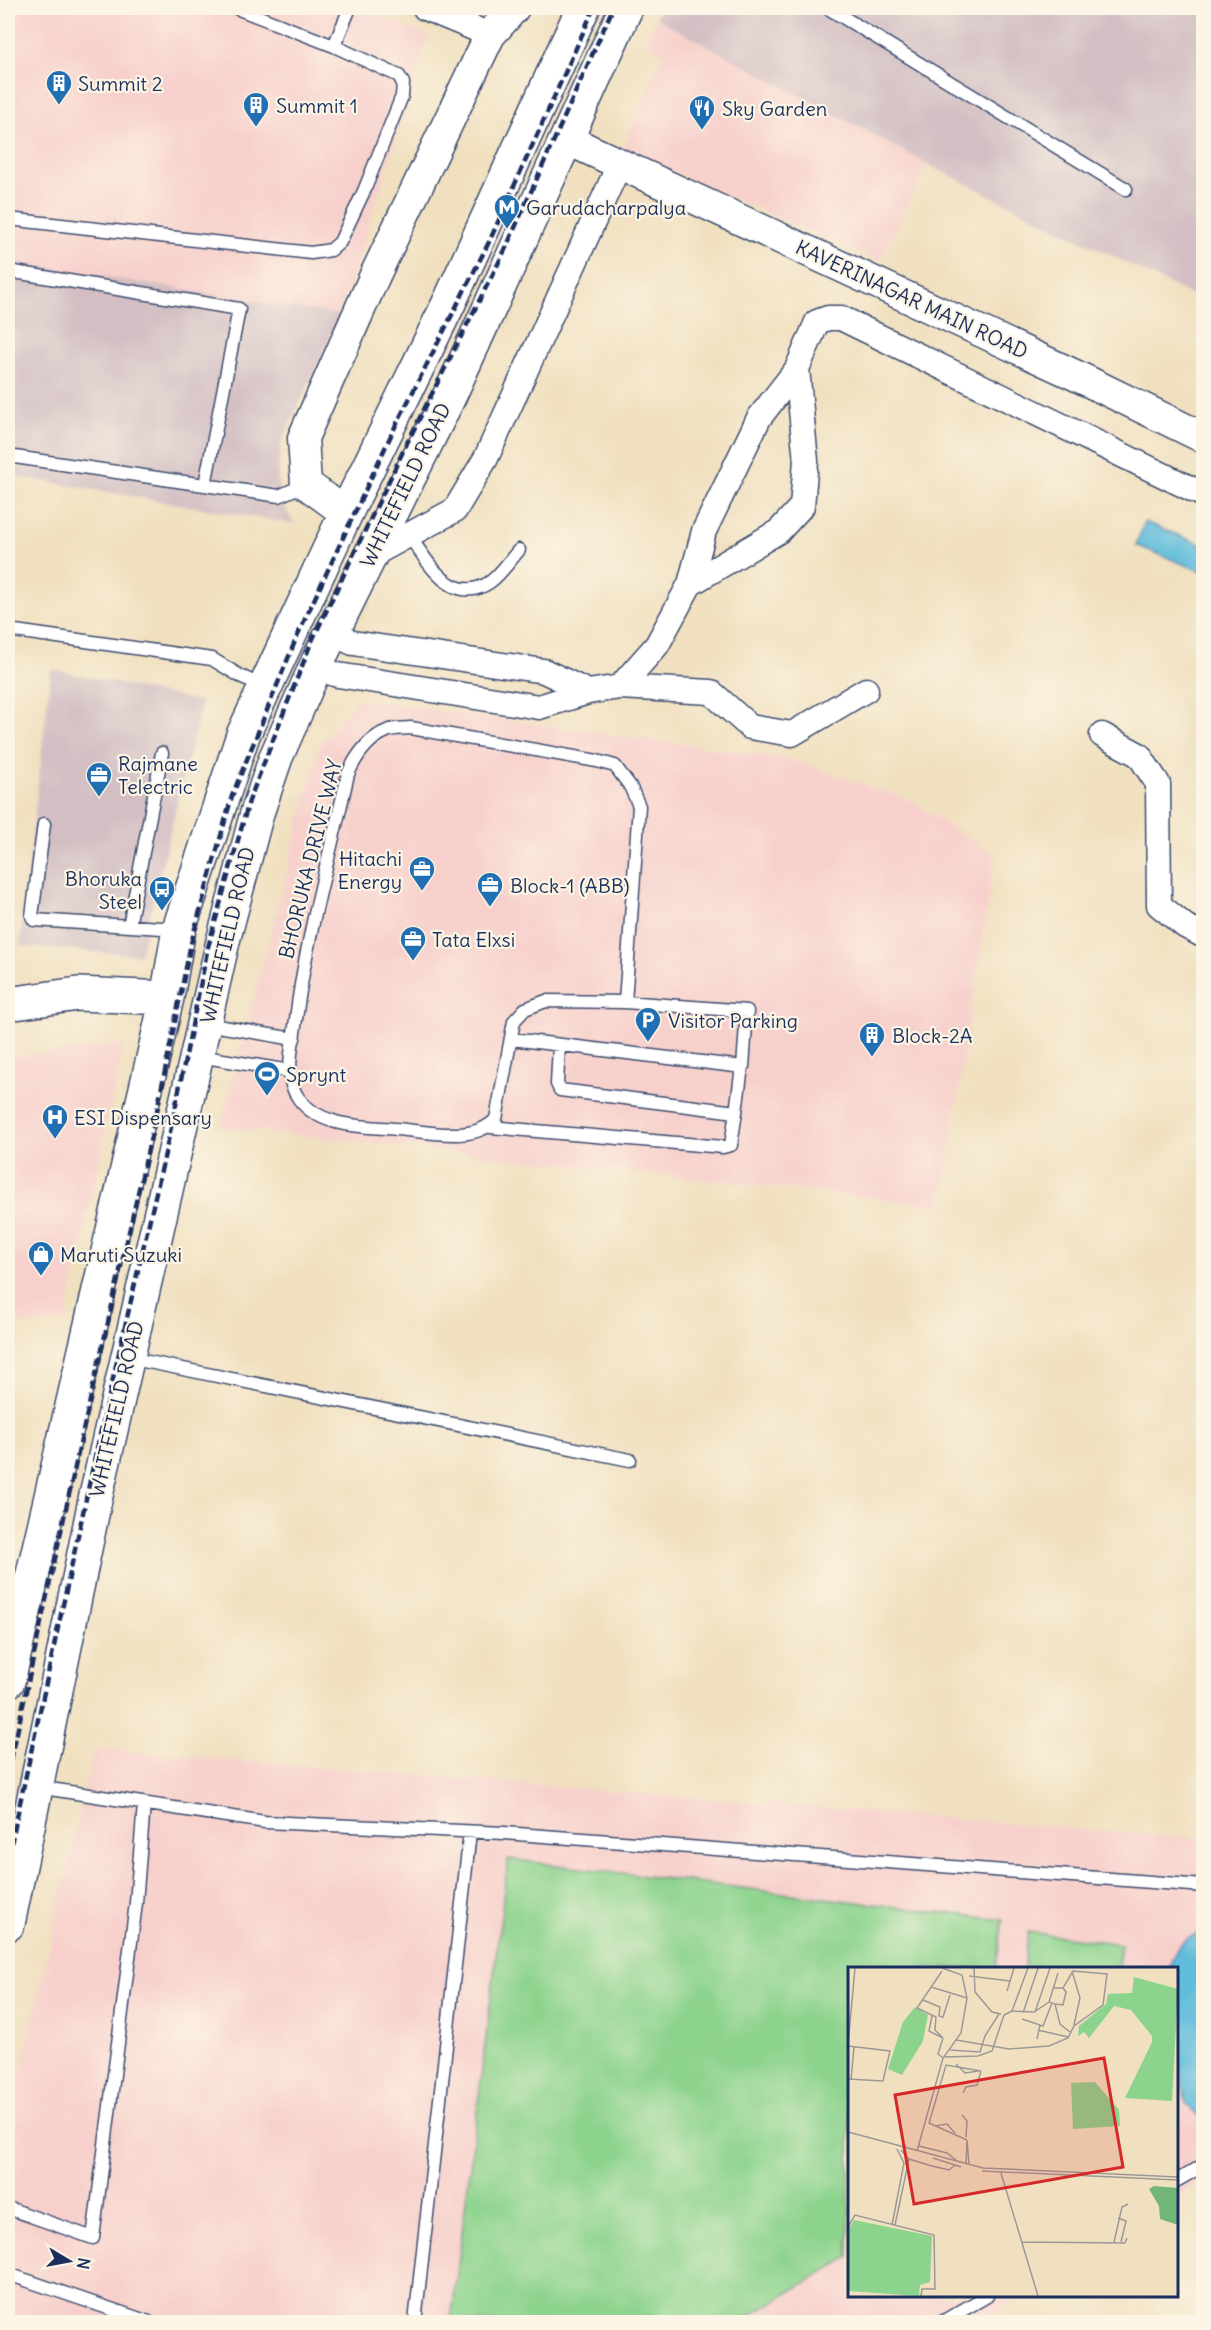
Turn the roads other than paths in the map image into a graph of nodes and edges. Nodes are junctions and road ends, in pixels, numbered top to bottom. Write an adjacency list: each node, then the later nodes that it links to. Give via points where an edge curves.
1 (236, 8): 9 (lane)
2 (350, 8): 9 (lane)
3 (425, 8): 8 (street)
4 (514, 8): 8 (street)
5 (584, 8): 21 (main road, WHITEFIELD ROAD, via 449,303)
6 (626, 8): 10 (main road, WHITEFIELD ROAD)
7 (828, 8): 12 (lane)
8 (490, 35): 18 (street, via 380,264 303,438)
9 (334, 46): 13 (lane, via 399,76 403,90 364,191 340,242 331,250 311,254)
10 (566, 139): 11 (street, KAVERINAGAR MAIN ROAD); 24 (main road, WHITEFIELD ROAD, via 448,399)
11 (620, 163): 16 (street, KAVERINAGAR MAIN ROAD); 22 (street, via 486,458 455,510)
12 (1126, 189)
13 (8, 219)
14 (8, 271): 19 (lane, via 239,309)
15 (797, 369): 20 (street, via 817,322 842,318); 25 (street, via 759,418 704,531); 25 (street, via 806,461 802,506 779,531)
16 (1203, 438)
17 (8, 456): 19 (lane)
18 (306, 484): 19 (lane, via 279,496); 21 (street)
19 (205, 485)
20 (1203, 495)
21 (346, 513): 29 (main road, WHITEFIELD ROAD)
22 (408, 534): 23 (lane, via 436,573 453,587 470,589 490,582); 24 (street)
23 (519, 550)
24 (370, 556): 27 (main road, WHITEFIELD ROAD)
25 (690, 584): 30 (street, via 657,645)
26 (8, 630): 29 (lane, via 212,658)
27 (331, 633): 28 (main road, WHITEFIELD ROAD); 32 (street, via 353,643 544,671)
28 (315, 668): 32 (street, via 539,707); 37 (main road, WHITEFIELD ROAD, via 276,758)
29 (264, 687): 36 (main road, WHITEFIELD ROAD)
30 (620, 687): 31 (street, via 711,692 750,727 792,734); 32 (street)
31 (866, 690)
32 (588, 692)
33 (1102, 735): 40 (street, via 1139,755 1158,784 1159,905)
34 (162, 753): 38 (lane)
35 (44, 824): 38 (lane, via 32,918)
36 (212, 827): 37 (main road); 39 (main road, WHITEFIELD ROAD)
37 (250, 837): 44 (main road, WHITEFIELD ROAD)
38 (129, 926): 39 (lane)
39 (179, 929): 41 (main road, WHITEFIELD ROAD)
40 (1203, 936)
41 (167, 998): 43 (main road, via 78,994); 55 (main road)
42 (625, 1002): 45 (lane, BHORUKA DRIVE WAY, via 639,806 615,766 440,732 387,730 356,755 348,774 301,979); 46 (lane, via 537,1003 514,1021); 49 (lane, BHORUKA DRIVE WAY, via 747,1011)
43 (8, 1004)
44 (205, 1024): 45 (lane); 48 (main road, WHITEFIELD ROAD)
45 (294, 1039): 50 (lane, BHORUKA DRIVE WAY)
46 (512, 1039): 47 (lane); 52 (lane, via 501,1105)
47 (559, 1045): 49 (lane); 51 (lane, via 556,1084 560,1090)
48 (198, 1056): 50 (lane); 53 (main road, WHITEFIELD ROAD)
49 (742, 1067): 51 (lane, BHORUKA DRIVE WAY)
50 (290, 1071): 52 (lane, BHORUKA DRIVE WAY, via 299,1099 329,1120 447,1133 471,1133)
51 (736, 1112): 52 (lane, BHORUKA DRIVE WAY, via 733,1141 723,1148)
52 (490, 1126)
53 (128, 1358): 54 (lane); 56 (main road, WHITEFIELD ROAD)
54 (630, 1460)
55 (8, 1681)
56 (36, 1787): 57 (lane); 60 (main road, WHITEFIELD ROAD)
57 (144, 1804): 58 (lane, via 265,1822); 63 (lane, via 136,1903 93,2238)
58 (470, 1832): 59 (lane); 67 (lane)
59 (1203, 1886)
60 (8, 1924)
61 (1203, 2165): 62 (lane)
62 (1178, 2180)
63 (8, 2208)
64 (8, 2274): 66 (lane)
65 (984, 2297): 68 (lane)
66 (149, 2322)
67 (414, 2322)
68 (942, 2322)

